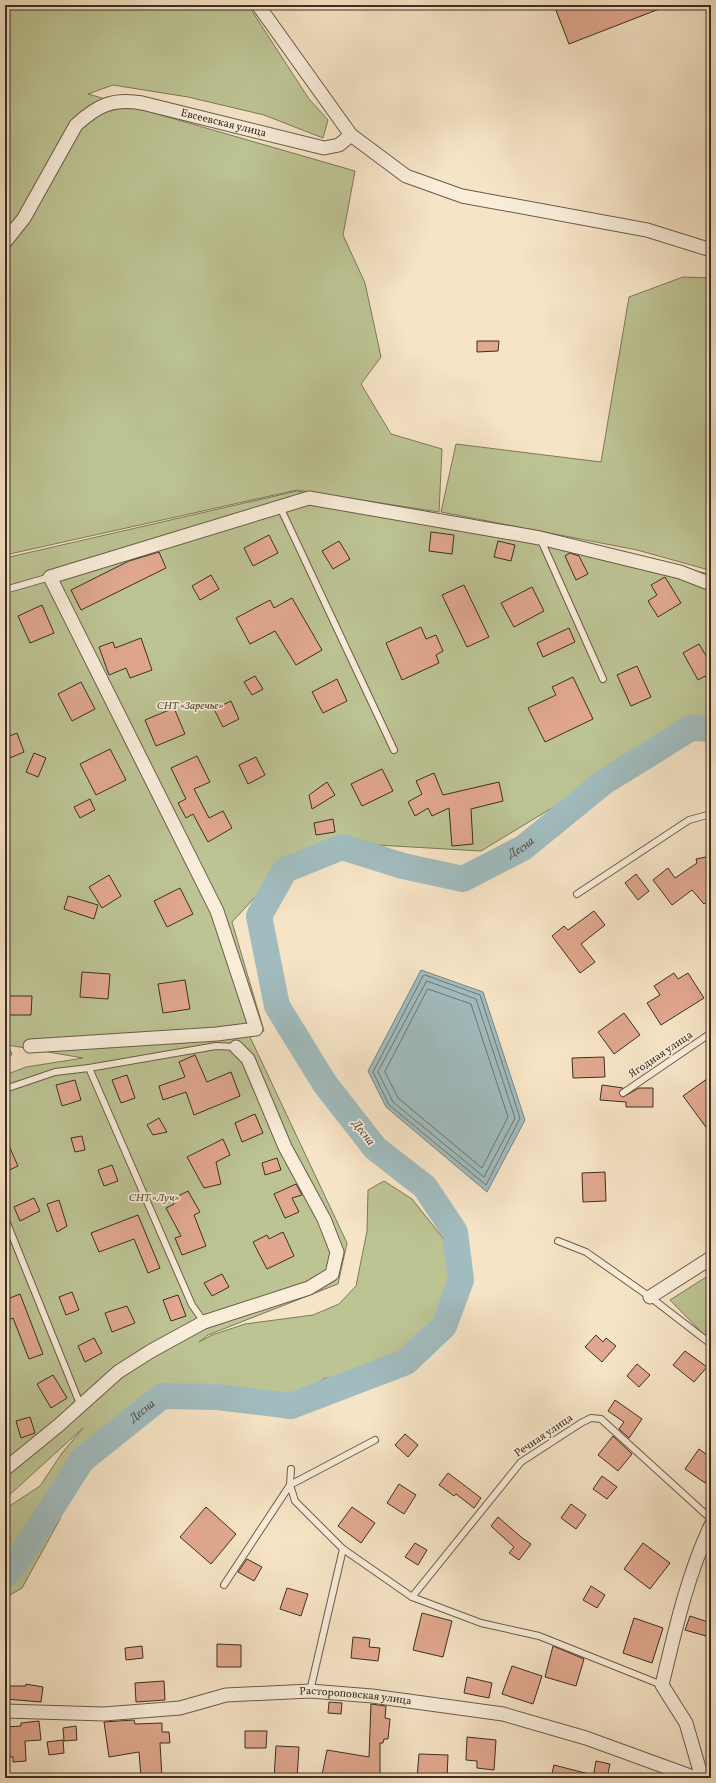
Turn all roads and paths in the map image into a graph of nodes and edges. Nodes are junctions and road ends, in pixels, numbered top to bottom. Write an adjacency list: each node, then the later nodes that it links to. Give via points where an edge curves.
1 (258, 5): 2 (street)
2 (351, 135): 3 (street, Евсеевская улица, via 339,145 324,148 142,103 125,100 106,104 76,125 24,218); 4 (street, via 406,176 462,196 647,230)
3 (5, 242)
4 (711, 250)
5 (280, 507): 6 (street, via 309,498); 7 (street); 11 (lane)
6 (540, 538): 8 (street, via 680,572); 10 (lane)
7 (50, 577): 9 (lane); 15 (street, via 217,911 256,1029 217,1034)
8 (711, 584)
9 (5, 590)
10 (603, 679)
11 (394, 750)
12 (711, 814): 13 (lane, via 689,820)
13 (578, 894)
14 (711, 1033): 19 (lane, Ягодная улица)
15 (30, 1046)
16 (236, 1047): 17 (lane, via 216,1046); 24 (street, via 248,1059 285,1147 324,1219 337,1252 332,1274 309,1288)
17 (89, 1068): 18 (lane, via 56,1072); 24 (lane, via 192,1305)
18 (5, 1089)
19 (623, 1093)
20 (5, 1218): 26 (lane)
21 (558, 1241): 23 (lane, via 586,1252)
22 (711, 1258): 23 (street)
23 (650, 1297): 25 (lane)
24 (204, 1322): 26 (street, via 118,1372)
25 (711, 1344)
26 (80, 1404): 28 (street, via 59,1425)
27 (375, 1440): 30 (lane)
28 (5, 1469)
29 (291, 1469): 30 (lane)
30 (290, 1485): 33 (lane, via 296,1500 317,1525); 34 (lane)
31 (711, 1519): 35 (lane, Речная улица, via 601,1420 592,1418 521,1462)
32 (711, 1525): 36 (street, via 683,1600)
33 (343, 1549): 35 (lane); 37 (lane)
34 (224, 1585)
35 (412, 1597): 36 (lane, via 481,1623 539,1636)
36 (662, 1685): 40 (street, via 686,1723)
37 (310, 1691): 38 (street, Растороповская улица, via 226,1695 180,1708 104,1714); 39 (street, Растороповская улица, via 372,1696 503,1714 586,1738)
38 (5, 1711)
39 (696, 1778)
40 (702, 1778)

